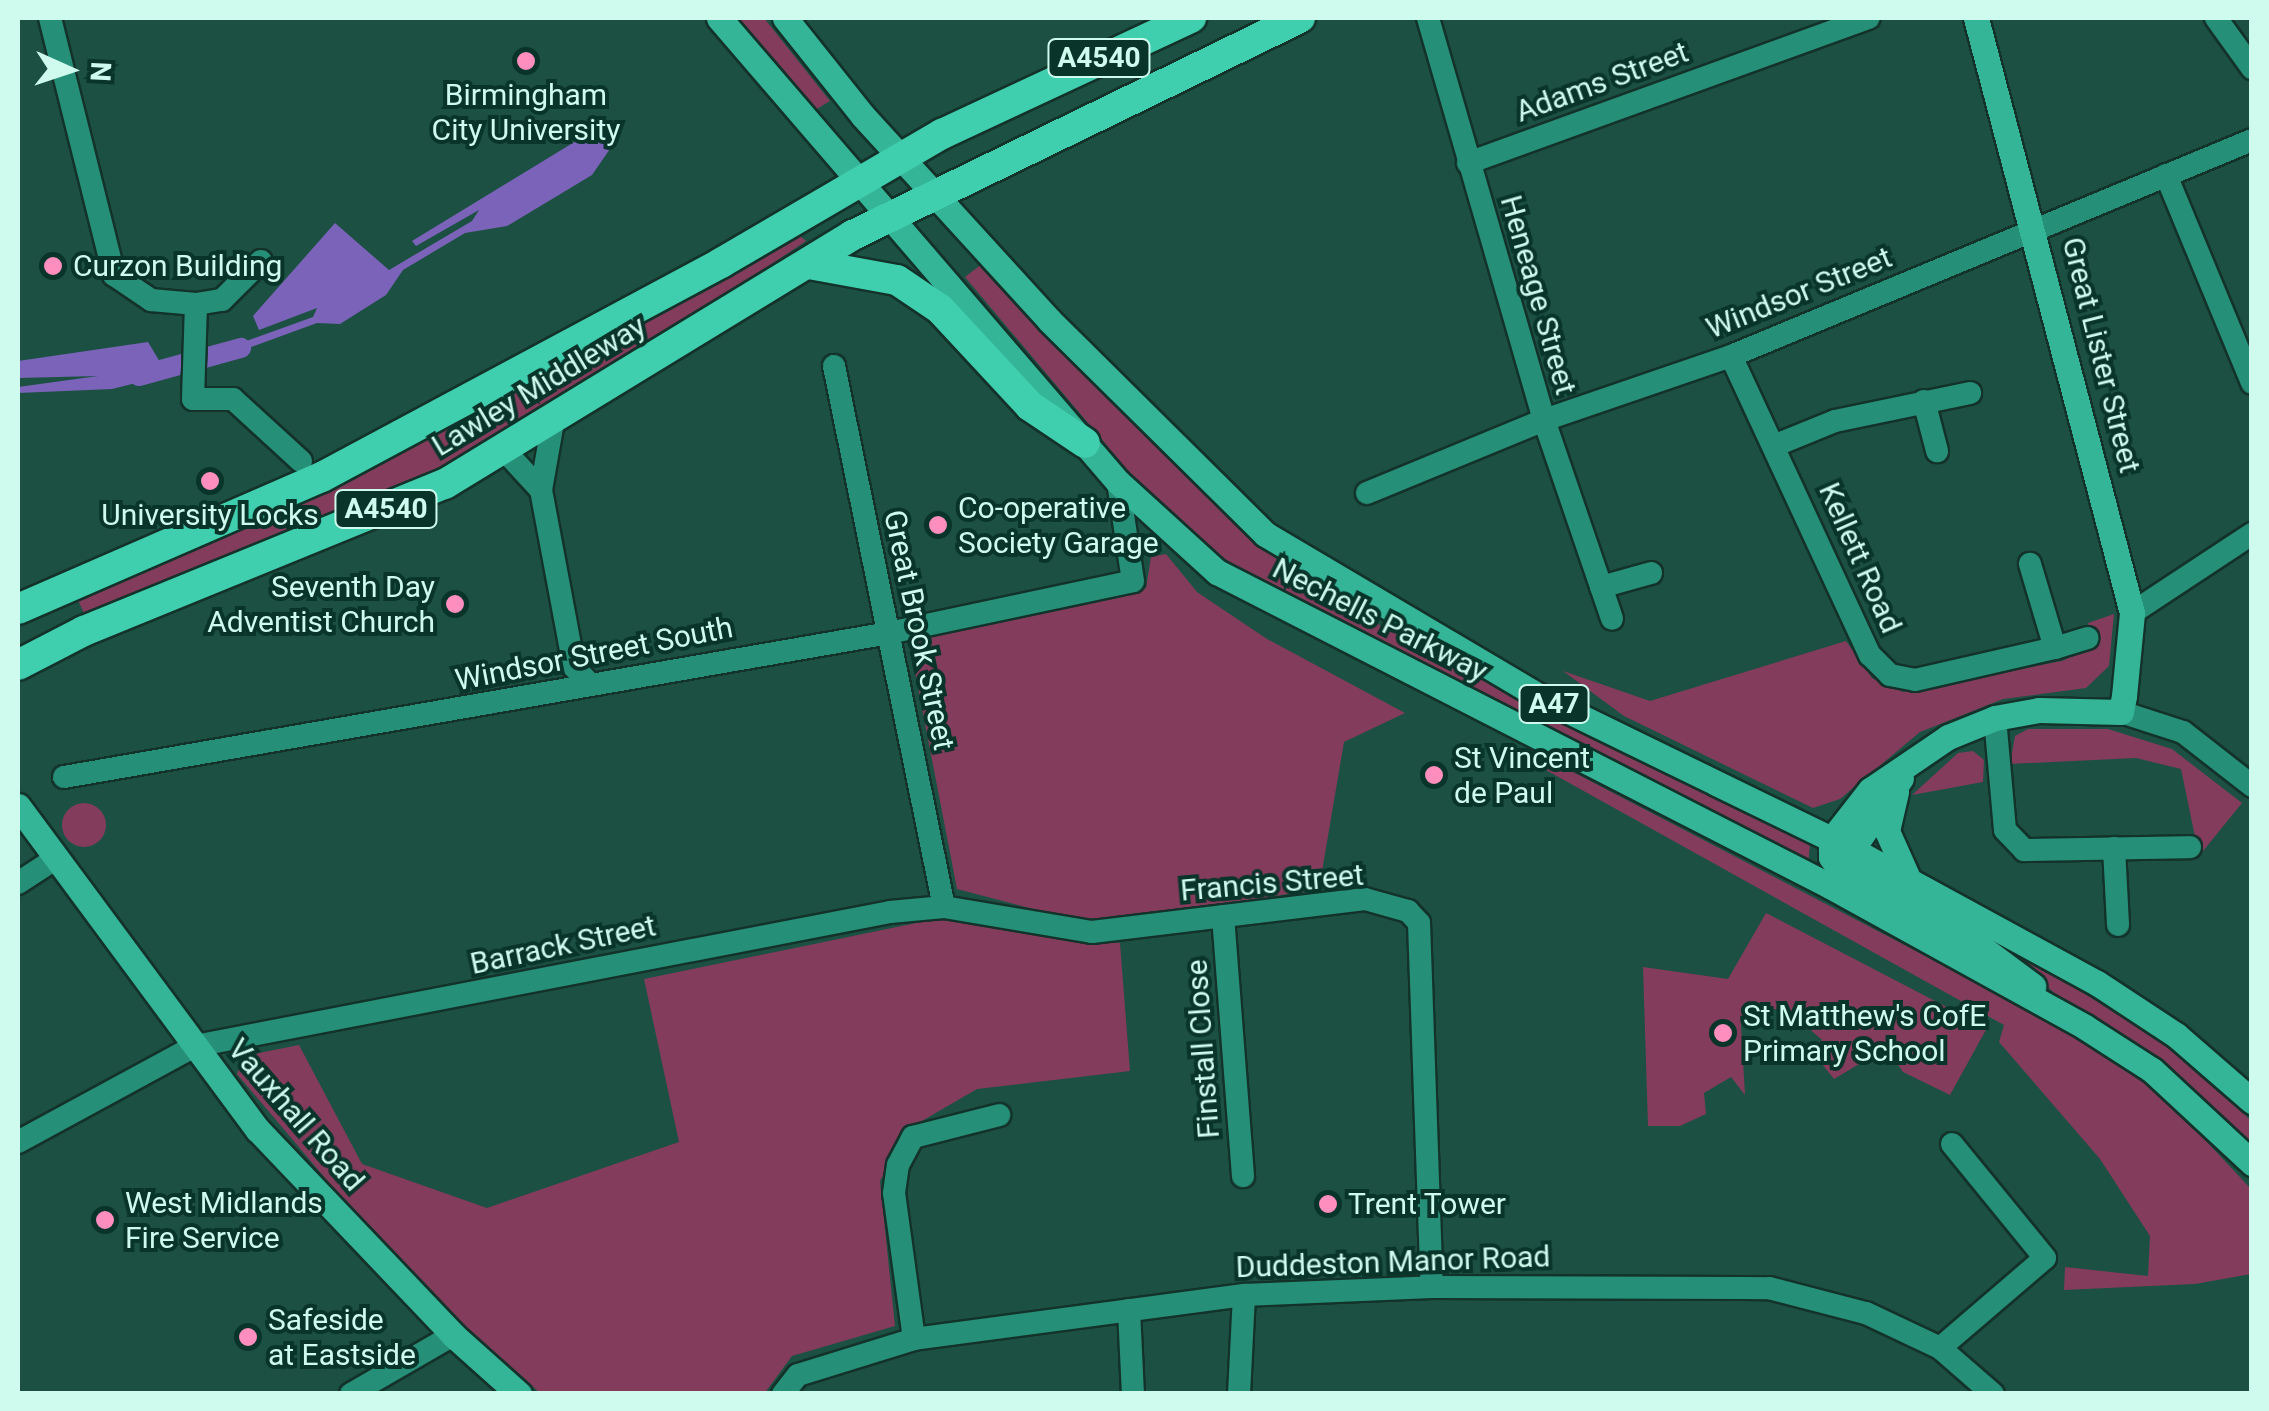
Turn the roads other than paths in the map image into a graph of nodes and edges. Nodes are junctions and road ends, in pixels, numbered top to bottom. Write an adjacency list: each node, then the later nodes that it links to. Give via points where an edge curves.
1 (50, 18): 18 (street, via 114,274 151,300)
2 (719, 18): 14 (main road)
3 (784, 18): 14 (main road)
4 (1191, 18): 14 (highway, A4540, via 1048,81)
5 (1300, 18): 14 (highway, A4540, via 1100,109)
6 (1428, 18): 12 (street, Heneage Street)
7 (1869, 18): 12 (street, Adams Street)
8 (1976, 18): 15 (main road, Great Lister Street)
9 (2216, 18): 10 (street)
10 (2252, 68)
11 (2252, 140): 13 (street, Windsor Street)
12 (1468, 162): 24 (street, Heneage Street)
13 (2166, 175): 15 (street, Windsor Street); 21 (street)
14 (898, 189): 17 (highway, Lawley Middleway / A4540, via 853,235); 26 (main road, Nechells Parkway / A47); 38 (highway, Lawley Middleway / A4540, via 322,477); 55 (main road, Nechells Parkway / A47, via 1226,502 1299,558)
15 (2036, 227): 19 (street, Windsor Street); 39 (main road, Great Lister Street)
16 (261, 261): 18 (street, via 222,300)
17 (808, 264): 25 (highway, Lawley Middleway / A4540); 26 (highway, via 898,280 940,308 1030,406)
18 (196, 304): 30 (street, via 193,400 233,399)
19 (1731, 356): 24 (street, Windsor Street); 27 (street, Kellett Road)
20 (834, 366): 41 (street, Great Brook Street)
21 (2252, 382)
22 (1970, 393): 23 (street)
23 (1924, 401): 27 (street, via 1835,421); 28 (street)
24 (1544, 420): 33 (street, Windsor Street); 37 (street, Heneage Street)
25 (553, 422): 29 (highway, Lawley Middleway / A4540); 32 (street)
26 (1085, 443): 31 (main road, Nechells Parkway / A47)
27 (1776, 445): 43 (street, Kellett Road, via 1870,655 1890,675 1915,680)
28 (1938, 451)
29 (505, 452): 32 (street); 44 (highway, Lawley Middleway / A4540, via 335,533 84,631)
30 (301, 461)
31 (1118, 482): 41 (street, Windsor Street South, via 1133,580); 55 (main road, Nechells Parkway / A47, via 1218,572)
32 (541, 490): 45 (street, via 576,675)
33 (1367, 493)
34 (2252, 534): 39 (street)
35 (2030, 564): 43 (street)
36 (1651, 573): 37 (street)
37 (1600, 586): 40 (street, Heneage Street)
38 (18, 609)
39 (2132, 613): 46 (main road, Great Lister Street)
40 (1612, 618)
41 (889, 632): 45 (street, Windsor Street South); 58 (street, Great Brook Street)
42 (2088, 638): 43 (street, Kellett Road)
43 (2054, 648)
44 (18, 665)
45 (590, 684): 49 (street, Windsor Street South)
46 (2120, 712): 47 (main road, via 2089,706); 50 (street, via 2183,732)
47 (1995, 718): 48 (main road); 53 (street, via 2005,830 2012,840 2024,850)
48 (1917, 758): 55 (main road, via 1870,790); 57 (main road, via 1892,800 1886,831)
49 (64, 777)
50 (2252, 786)
51 (18, 806): 54 (main road, Vauxhall Road)
52 (2190, 847): 53 (street)
53 (2114, 848): 60 (street)
54 (55, 859): 56 (street); 61 (main road, Vauxhall Road)
55 (1837, 861): 57 (main road, Nechells Parkway / A47); 66 (main road, via 1971,939 2070,1018 2152,1070)
56 (18, 883)
57 (1911, 886): 62 (main road, Nechells Parkway / A47, via 2110,991 2176,1035)
58 (944, 907): 59 (street, Francis Street, via 1092,932); 61 (street, Barrack Street)
59 (1223, 916): 67 (street, Finstall Close); 68 (street, Francis Street, via 1365,898 1408,912 1418,923)
60 (2118, 925)
61 (195, 1046): 64 (street, Barrack Street); 71 (main road, Vauxhall Road, via 258,1130)
62 (2252, 1102)
63 (999, 1114): 72 (street, via 914,1137 898,1165 894,1193)
64 (18, 1142)
65 (1952, 1144): 73 (street, via 2045,1258)
66 (2252, 1162)
67 (1243, 1176)
68 (1432, 1287): 69 (street, Duddeston Manor Road); 73 (street, Duddeston Manor Road, via 1769,1288 1866,1313)
69 (1244, 1294): 70 (street, Duddeston Manor Road); 78 (street)
70 (1129, 1310): 72 (street, Duddeston Manor Road); 77 (street)
71 (453, 1336): 74 (street); 75 (main road, Vauxhall Road)
72 (914, 1339): 76 (street, Duddeston Manor Road, via 798,1375)
73 (1940, 1348): 79 (street, Duddeston Manor Road)
74 (351, 1394)
75 (519, 1394)
76 (783, 1394)
77 (1133, 1394)
78 (1239, 1394)
79 (1994, 1394)

